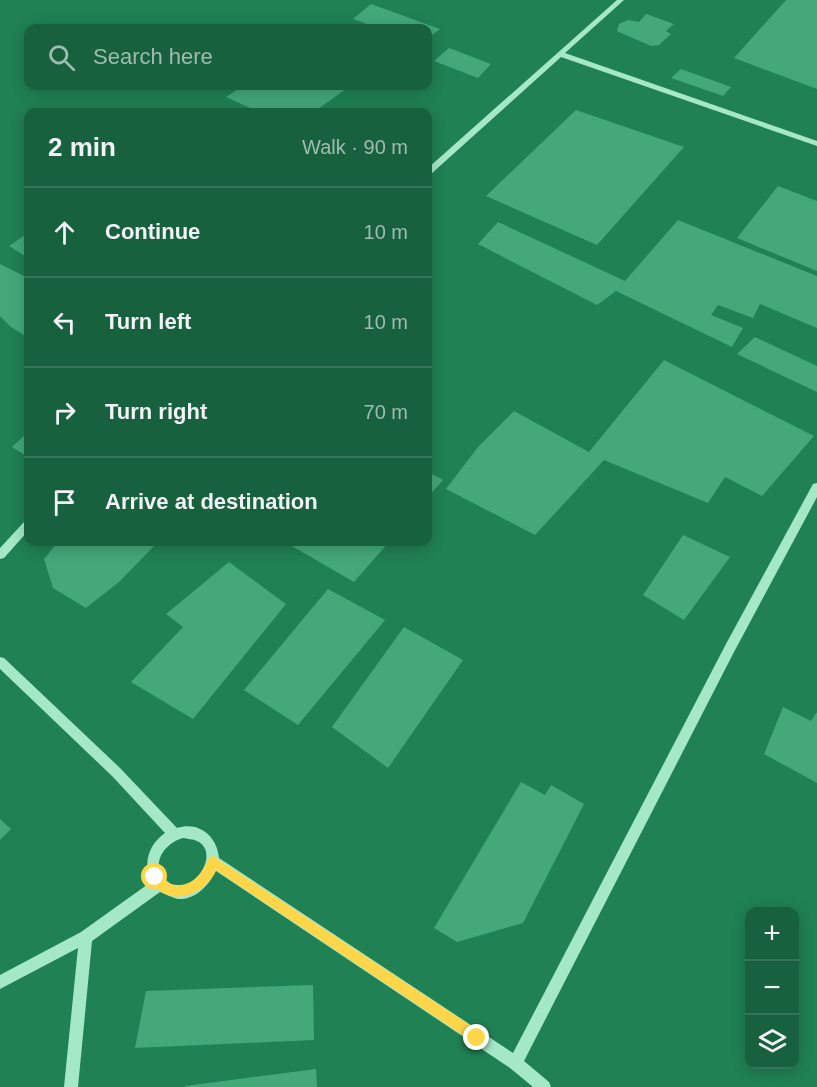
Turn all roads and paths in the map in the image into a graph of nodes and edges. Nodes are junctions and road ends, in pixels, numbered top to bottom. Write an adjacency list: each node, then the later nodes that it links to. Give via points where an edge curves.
1 (621, 0): 2 (street)
2 (560, 54): 3 (street); 4 (street)
3 (817, 144)
4 (432, 168)
5 (817, 486): 14 (street)
6 (24, 529): 7 (street)
7 (0, 555)
8 (0, 662): 9 (street, via 116,772)
9 (174, 834): 10 (street, via 191,832 206,839 211,845); 11 (street, via 155,852 153,869)
10 (213, 862): 11 (street, via 207,878 192,889 174,891); 14 (street)
11 (160, 884): 12 (street)
12 (86, 937): 13 (street); 15 (street)
13 (0, 982)
14 (515, 1063): 16 (street)
15 (71, 1087)
16 (544, 1087)

